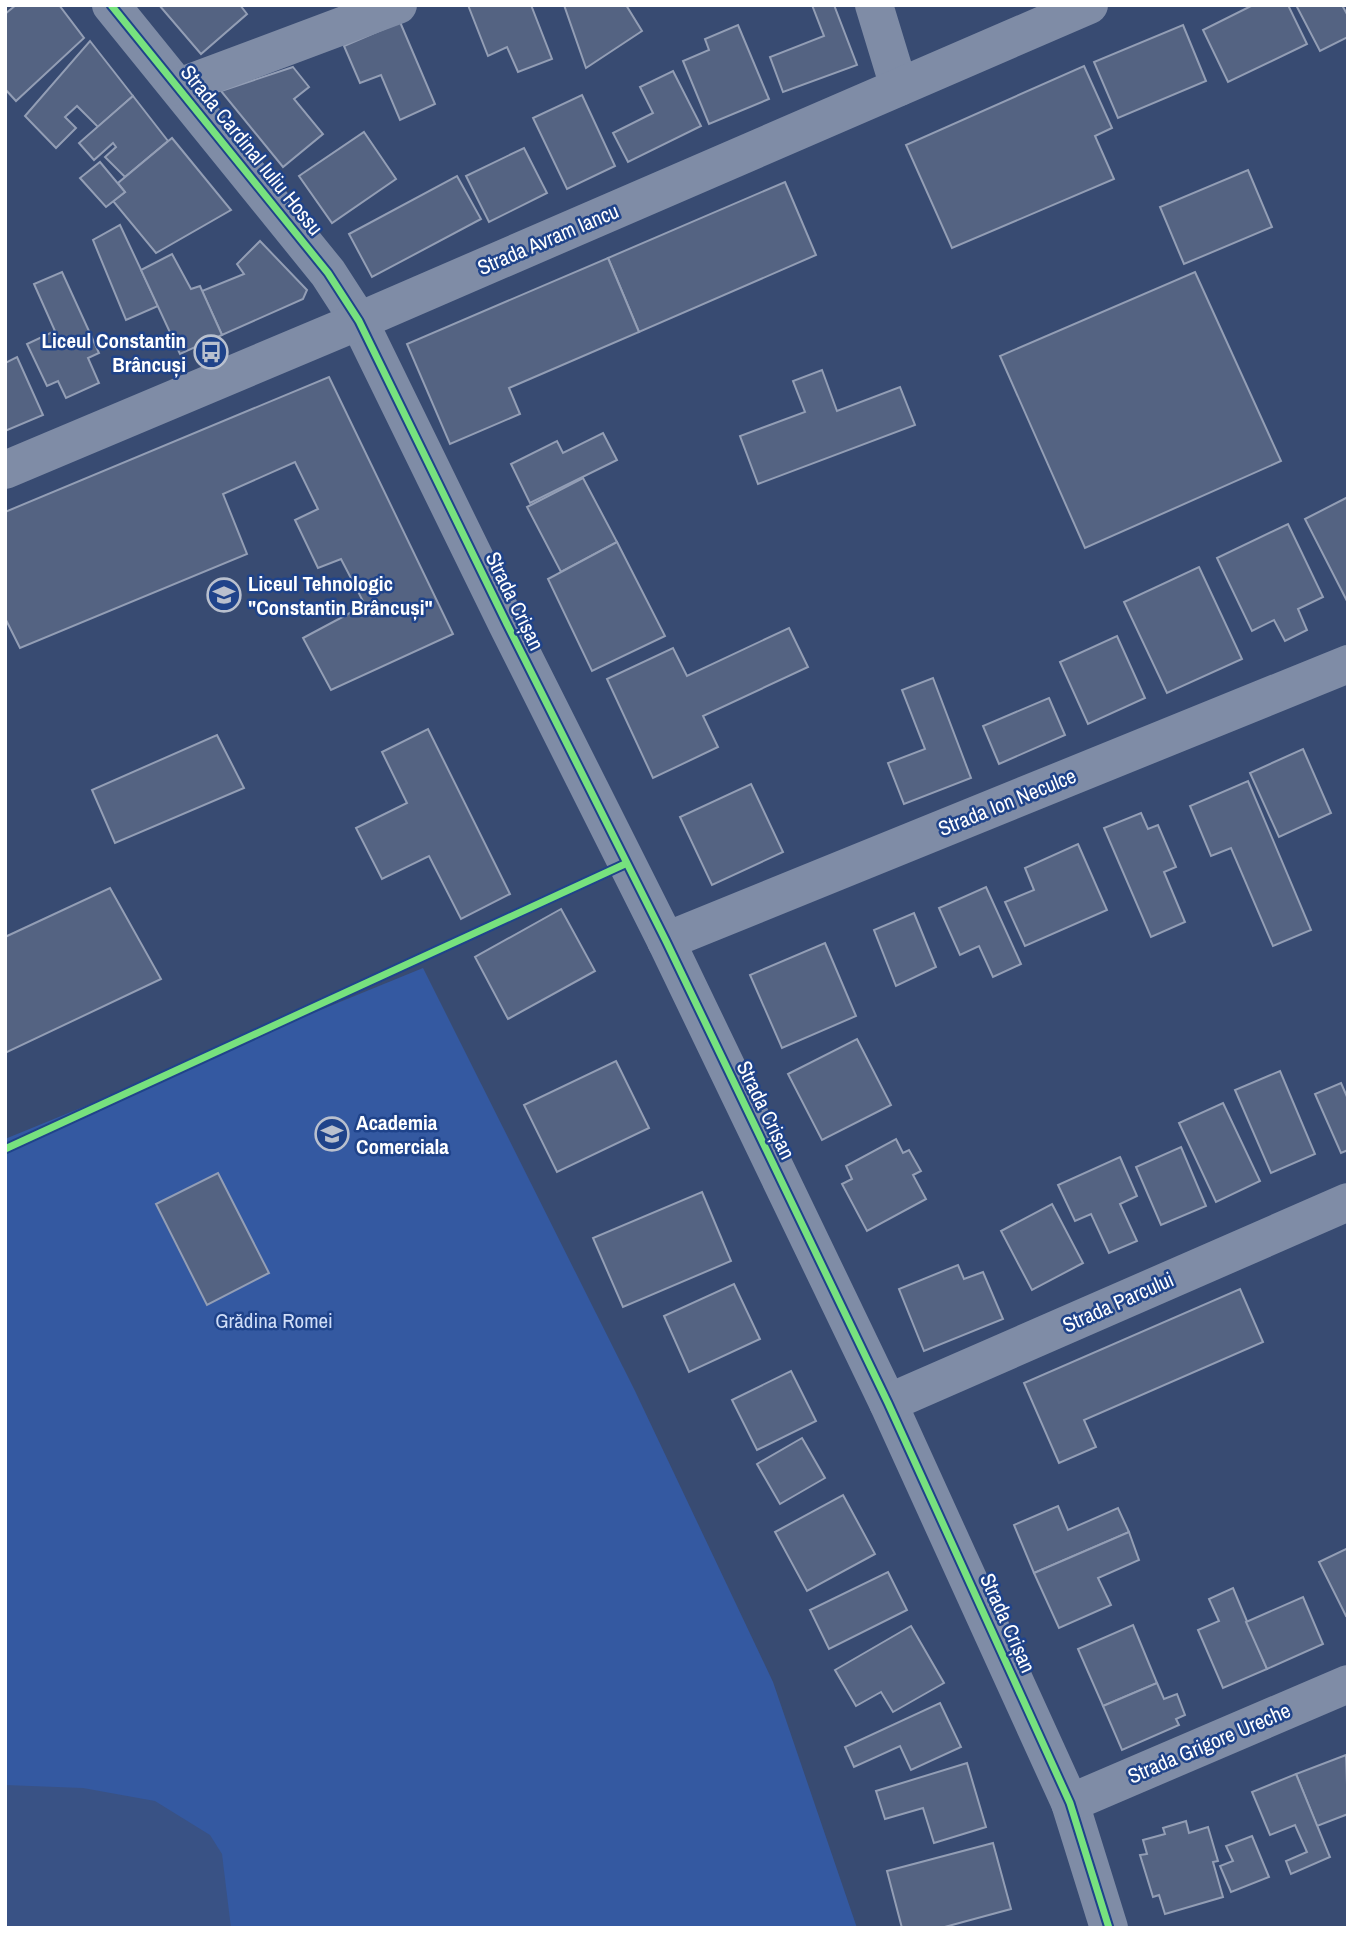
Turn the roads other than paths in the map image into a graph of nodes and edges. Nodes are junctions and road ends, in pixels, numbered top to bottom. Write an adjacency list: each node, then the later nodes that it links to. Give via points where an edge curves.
1 (111, 5): 5 (street, Strada Cardinal Iuliu Hossu)
2 (398, 5): 5 (street)
3 (874, 5): 6 (street)
4 (1089, 5): 6 (street, Strada Avram Iancu)
5 (179, 87): 7 (street, Strada Cardinal Iuliu Hossu, via 328,273)
6 (899, 87): 7 (street, Strada Avram Iancu)
7 (359, 321): 8 (street, Strada Avram Iancu); 10 (street, Strada Crișan)
8 (5, 470)
9 (1348, 664): 10 (street, Strada Ion Neculce)
10 (666, 940): 12 (street, Strada Crișan)
11 (1348, 1202): 12 (street, Strada Parcului)
12 (888, 1403): 14 (street, Strada Crișan)
13 (1348, 1684): 14 (street, Strada Grigore Ureche)
14 (1070, 1803): 15 (street, Strada Crișan)
15 (1108, 1928)

